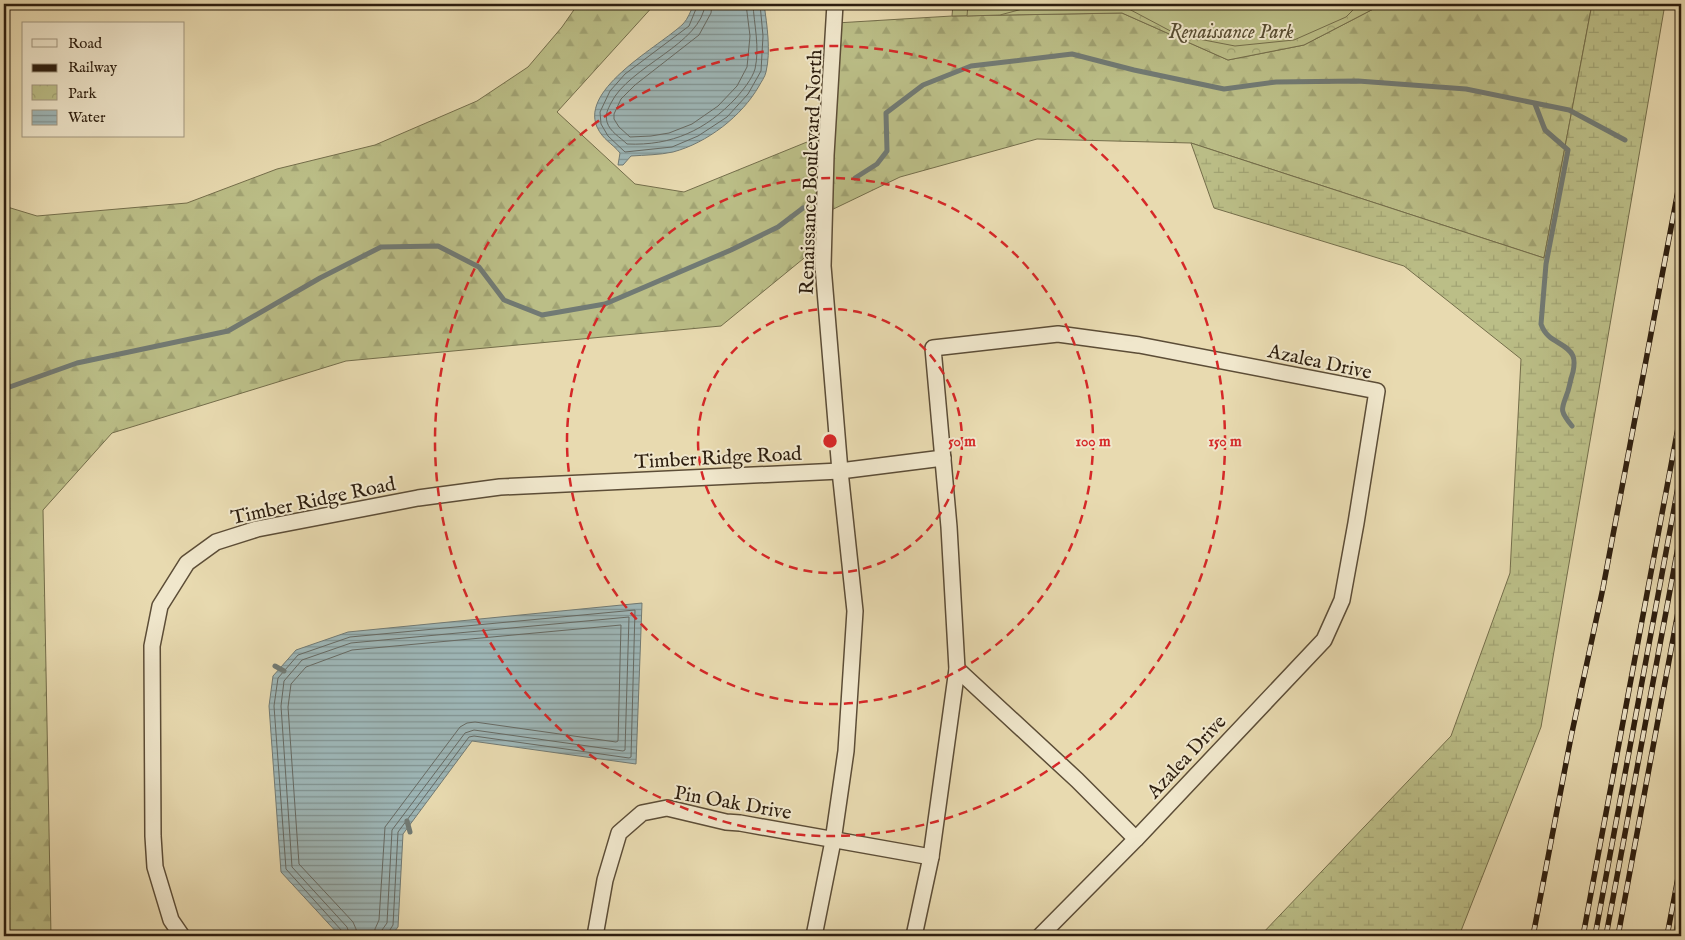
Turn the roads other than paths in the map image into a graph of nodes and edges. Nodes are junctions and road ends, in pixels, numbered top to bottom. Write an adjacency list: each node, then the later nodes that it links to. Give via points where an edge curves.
1 (836, 4): 3 (street, Renaissance Boulevard North, via 823,266)
2 (943, 458): 3 (street); 4 (street, Azalea Drive); 5 (street, Azalea Drive, via 933,348 1058,334 1139,345 1377,391 1342,600 1324,640)
3 (840, 470): 6 (street, Renaissance Boulevard North, via 856,611 846,751); 8 (street, Timber Ridge Road, via 500,487 399,501 257,529 216,542 187,563 160,606 152,646 155,867 171,920)
4 (957, 669): 5 (street); 7 (street, Azalea Drive)
5 (1136, 839): 12 (street, Azalea Drive)
6 (833, 841): 7 (street); 9 (street, Pin Oak Drive, via 667,808 642,814 619,833 605,880); 10 (street, Renaissance Boulevard North)
7 (931, 857): 11 (street, Azalea Drive)
8 (182, 936)
9 (594, 936)
10 (814, 936)
11 (914, 936)
12 (1040, 936)

